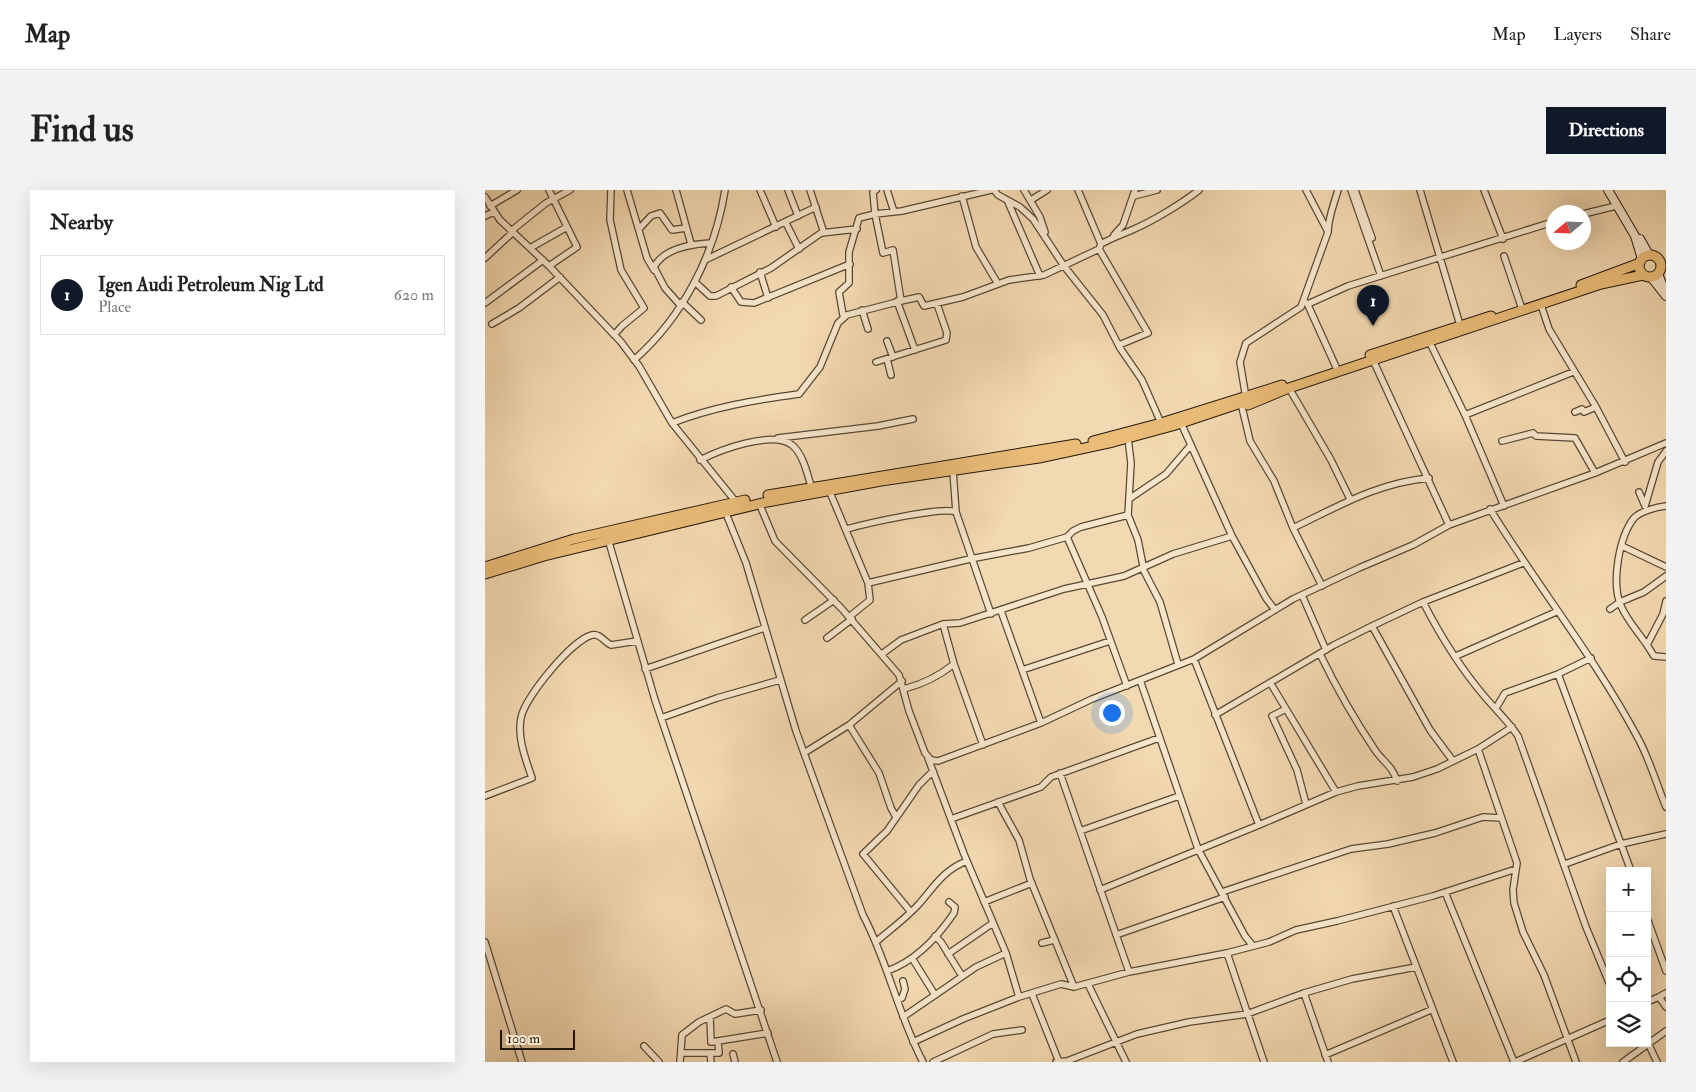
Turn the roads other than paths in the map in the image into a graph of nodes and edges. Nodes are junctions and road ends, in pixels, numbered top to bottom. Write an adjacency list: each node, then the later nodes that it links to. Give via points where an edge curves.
1 (517, 190): 32 (street)
2 (549, 190): 29 (street)
3 (569, 190): 29 (street)
4 (611, 190): 93 (street, via 610,220 621,270 644,308)
5 (627, 190): 45 (street)
6 (676, 190): 46 (street)
7 (725, 190): 54 (street)
8 (760, 190): 44 (street)
9 (788, 190): 40 (street)
10 (811, 190): 34 (street)
11 (876, 190): 38 (street, via 872,198)
12 (887, 190): 36 (street)
13 (992, 190): 27 (street); 30 (street)
14 (1024, 190): 31 (street)
15 (1047, 190): 31 (street)
16 (1078, 190): 56 (street)
17 (1157, 190): 26 (street)
18 (1199, 190): 52 (street, via 1181,204)
19 (1305, 190): 49 (street)
20 (1338, 190): 49 (street, via 1332,216 1328,220)
21 (1351, 190): 73 (street)
22 (1355, 190): 73 (street)
23 (1420, 190): 63 (street)
24 (1484, 190): 53 (street)
25 (1608, 190): 33 (street)
26 (1134, 193): 52 (street, via 1123,225)
27 (962, 196): 36 (street); 76 (street, via 975,247)
28 (485, 197): 32 (street)
29 (553, 199): 43 (street); 48 (street)
30 (1006, 200): 51 (street, via 1020,207); 72 (street)
31 (1031, 200): 51 (street)
32 (490, 206): 35 (street)
33 (1616, 206): 37 (street); 62 (street)
34 (816, 207): 40 (street); 50 (street)
35 (494, 212): 39 (street); 48 (street)
36 (894, 212): 38 (street)
37 (1591, 212)
38 (875, 214): 47 (street, via 859,218); 80 (street, via 883,253 893,250)
39 (485, 216)
40 (798, 216): 41 (street)
41 (786, 222): 44 (street); 58 (street)
42 (1546, 224): 53 (street)
43 (567, 227): 57 (street); 67 (street, via 577,247)
44 (776, 227): 65 (street)
45 (639, 228): 46 (street, via 651,216 660,213 671,230); 69 (street, via 647,258)
46 (686, 228): 55 (street)
47 (857, 229): 50 (street); 66 (street, via 849,252)
48 (512, 232): 57 (street); 61 (street)
49 (1328, 232): 84 (street)
50 (824, 233): 58 (street)
51 (1046, 237): 68 (street)
52 (1113, 237): 56 (street)
53 (1503, 239): 63 (street)
54 (711, 243): 55 (street); 65 (street)
55 (691, 244): 69 (street, via 666,255 656,263)
56 (1100, 247): 68 (street); 96 (street, via 1148,332)
57 (531, 248): 64 (street)
58 (799, 249): 70 (street)
59 (1504, 256): 86 (street)
60 (1666, 256): 62 (main road)
61 (485, 258)
62 (1647, 258): 71 (main road); 71 (main road, via 1659,260); 86 (main road)
63 (1439, 259): 73 (street); 91 (street)
64 (543, 260): 67 (street); 81 (street)
65 (705, 260): 75 (street)
66 (850, 264): 79 (street); 88 (street, via 849,283 839,292 843,315)
67 (549, 266): 74 (street)
68 (1064, 266): 72 (street); 96 (street, via 1103,315)
69 (654, 270): 82 (street, via 665,288)
70 (760, 272): 77 (street); 79 (street)
71 (1656, 272): 78 (street); 85 (main road, via 1601,284)
72 (1040, 276): 76 (street)
73 (1383, 276): 84 (street)
74 (560, 277): 90 (street); 93 (street)
75 (695, 282): 77 (street, via 711,296); 82 (street)
76 (998, 284): 83 (street)
77 (731, 287): 79 (street, via 741,302 754,303)
78 (1666, 296)
79 (768, 298)
80 (899, 301): 83 (street, via 919,296 925,306); 87 (street); 97 (street)
81 (485, 303)
82 (681, 304): 89 (street); 99 (street, via 648,347)
83 (937, 304): 97 (street, via 947,333 945,340)
84 (1305, 304): 102 (street); 106 (street, via 1246,343 1240,362)
85 (1541, 305): 95 (main road); 103 (street, via 1549,329)
86 (1521, 306): 91 (main road)
87 (862, 310): 88 (street); 92 (street)
88 (847, 315): 111 (street, via 838,323 820,367 799,394 699,412)
89 (701, 320)
90 (492, 324)
91 (1460, 325): 102 (main road)
92 (868, 329)
93 (614, 335): 99 (street)
94 (887, 341): 98 (street)
95 (1430, 343): 100 (main road); 109 (street)
96 (1119, 345): 112 (street, via 1142,380)
97 (915, 350): 98 (street)
98 (890, 358): 101 (street); 104 (street)
99 (633, 360): 111 (street)
100 (1373, 360): 105 (main road); 124 (street)
101 (877, 362)
102 (1336, 366): 106 (main road)
103 (1573, 372): 107 (street); 109 (street)
104 (891, 375)
105 (1289, 388): 106 (main road); 129 (street)
106 (1245, 402): 112 (main road, via 1222,402); 113 (main road); 139 (street, via 1250,441 1274,481)
107 (1596, 407): 108 (street); 121 (street)
108 (1575, 412)
109 (1465, 415): 132 (street)
110 (913, 419): 114 (street)
111 (672, 423): 120 (street)
112 (1161, 423): 125 (main road, via 1039,452)
113 (1181, 423): 115 (main road); 118 (street)
114 (778, 438): 120 (street, via 714,453); 125 (street, via 793,445)
115 (1128, 438): 122 (main road, via 1039,458); 128 (street, via 1131,463)
116 (1502, 441): 123 (street, via 1533,433 1536,436 1575,438)
117 (1666, 443): 121 (street)
118 (1190, 446): 128 (street, via 1166,474); 142 (street)
119 (1666, 451): 127 (street, via 1658,462 1645,506)
120 (700, 460): 130 (street)
121 (1625, 462): 123 (street)
122 (953, 471): 126 (main road); 136 (street)
123 (1595, 473): 132 (street)
124 (1429, 478): 129 (street, via 1395,483); 138 (street)
125 (811, 486): 130 (main road)
126 (829, 490): 131 (main road); 140 (street)
127 (1639, 492)
128 (1129, 499): 137 (street)
129 (1350, 499): 139 (street)
130 (736, 502): 141 (main road)
131 (759, 503): 135 (main road); 156 (street, via 775,541)
132 (1505, 506): 134 (street)
133 (1666, 506): 144 (street, via 1635,516)
134 (1490, 509): 138 (street); 146 (street)
135 (725, 510): 141 (main road); 169 (street, via 746,563)
136 (956, 512): 140 (street, via 933,510); 145 (street)
137 (1128, 516): 143 (street, via 1081,527); 149 (street, via 1138,540)
138 (1449, 525): 154 (street)
139 (1293, 528): 154 (street)
140 (847, 530): 152 (street)
141 (607, 536): 147 (main road, via 575,539); 150 (main road); 171 (street)
142 (1232, 536): 149 (street, via 1173,554); 161 (street)
143 (1067, 537): 145 (street, via 1003,554); 153 (street)
144 (1622, 546): 148 (street); 159 (street, via 1616,580)
145 (970, 558): 152 (street); 164 (street)
146 (1523, 563): 158 (street); 163 (street)
147 (485, 567)
148 (1666, 567)
149 (1144, 569): 153 (street); 182 (street, via 1159,598)
150 (485, 574)
151 (1666, 576): 159 (street, via 1644,592)
152 (868, 583): 165 (street, via 870,600)
153 (1088, 585): 162 (street, via 1064,589); 172 (street)
154 (1322, 586): 155 (street)
155 (1303, 595): 161 (street); 174 (street)
156 (834, 600): 165 (street); 166 (street)
157 (1666, 601): 173 (street)
158 (1423, 602): 168 (street); 177 (street)
159 (1620, 602): 160 (street); 173 (street)
160 (1610, 609)
161 (1275, 610): 180 (street)
162 (1001, 611): 164 (street); 184 (street)
163 (1556, 612): 177 (street); 179 (street)
164 (991, 614): 167 (street)
165 (851, 618): 170 (street); 175 (street)
166 (805, 620)
167 (943, 624): 175 (street, via 901,640); 181 (street)
168 (1372, 626): 174 (street); 204 (street, via 1430,730)
169 (765, 628): 183 (street); 186 (street)
170 (827, 638)
171 (637, 641): 183 (street); 209 (street, via 611,645 598,635 591,635 561,660 540,682 521,719 523,751 532,778)
172 (1110, 641): 184 (street); 190 (street)
173 (1647, 645): 178 (street, via 1654,656)
174 (1327, 650): 176 (street)
175 (882, 654): 188 (street)
176 (1320, 654): 189 (street); 207 (street, via 1351,711 1375,750 1389,763)
177 (1456, 656): 192 (street)
178 (1666, 657)
179 (1591, 658): 185 (street); 213 (street, via 1640,742)
180 (1194, 659): 182 (street); 194 (street)
181 (954, 664): 191 (street, via 922,684); 200 (street)
182 (1178, 664): 187 (street)
183 (645, 669): 195 (street)
184 (1022, 670): 196 (street)
185 (1558, 674): 192 (street, via 1505,693); 220 (street)
186 (780, 680): 195 (street); 202 (street)
187 (1140, 680): 190 (street); 199 (street)
188 (902, 681): 191 (street); 197 (street)
189 (1271, 684): 193 (street); 194 (street)
190 (1127, 686): 196 (street)
191 (904, 689): 203 (street, via 909,711)
192 (1496, 708): 198 (street)
193 (1286, 709): 208 (street); 212 (street, via 1273,716 1297,770)
194 (1215, 716): 217 (street)
195 (661, 718): 265 (street)
196 (1041, 723): 200 (street)
197 (849, 725): 202 (street); 214 (street, via 879,773)
198 (1512, 727): 201 (street); 223 (street)
199 (1159, 738): 206 (street); 210 (street)
200 (983, 745): 203 (street, via 947,759 937,761)
201 (1478, 749): 204 (street); 215 (street)
202 (804, 753): 240 (street, via 863,915)
203 (928, 758): 205 (street)
204 (1453, 761): 207 (street)
205 (933, 770): 214 (street); 216 (street)
206 (1060, 773): 211 (street, via 1041,787); 218 (street)
207 (1397, 781): 208 (street)
208 (1336, 792): 212 (street)
209 (485, 796)
210 (1179, 796): 218 (street); 221 (street)
211 (998, 802): 216 (street); 226 (street, via 1019,840)
212 (1306, 804): 217 (street)
213 (1666, 807)
214 (896, 817): 233 (street, via 887,831 863,854)
215 (1501, 818): 225 (street, via 1514,852); 229 (street, via 1483,817 1435,833 1351,849)
216 (951, 819): 222 (street)
217 (1259, 825): 221 (street)
218 (1080, 831): 227 (street)
219 (1666, 834): 220 (street)
220 (1621, 844): 223 (street); 224 (street)
221 (1198, 849): 227 (street); 229 (street)
222 (967, 861): 231 (street); 233 (street, via 933,884)
223 (1565, 864): 251 (street)
224 (1630, 867)
225 (1516, 869): 228 (street); 274 (street, via 1514,903)
226 (1032, 883): 231 (street); 238 (street)
227 (1100, 890): 236 (street)
228 (1445, 892): 232 (street); 301 (street)
229 (1223, 894): 236 (street); 242 (street)
230 (949, 902): 237 (street, via 955,910)
231 (984, 902): 234 (street)
232 (1393, 906): 242 (street, via 1296,930); 247 (street)
233 (910, 911): 240 (street)
234 (993, 922): 243 (street); 245 (street)
235 (1651, 929): 250 (street)
236 (1117, 934): 249 (street)
237 (935, 936): 245 (street); 246 (street, via 925,950)
238 (1054, 940): 241 (street); 255 (street)
239 (485, 942): 288 (street)
240 (877, 942): 248 (street)
241 (1042, 943)
242 (1253, 946): 244 (street)
243 (1006, 953): 252 (street); 260 (street)
244 (1227, 953): 249 (street); 267 (street)
245 (948, 954): 252 (street)
246 (912, 958): 248 (street); 259 (street)
247 (1415, 967): 256 (street, via 1352,979); 266 (street)
248 (887, 971): 262 (street)
249 (1129, 972): 254 (street)
250 (1666, 972)
251 (1606, 975)
252 (962, 976): 259 (street)
253 (903, 981): 262 (street, via 905,989 902,998)
254 (1088, 984): 255 (street); 278 (street)
255 (1073, 987): 257 (street, via 1061,984)
256 (1304, 993): 267 (street); 285 (street)
257 (1032, 994): 260 (street); 296 (street)
258 (1666, 994): 261 (street)
259 (935, 995): 269 (street)
260 (1019, 997): 277 (street)
261 (1659, 997): 263 (street); 264 (street)
262 (897, 1000): 269 (street)
263 (1651, 1000)
264 (1666, 1007)
265 (761, 1010): 268 (street, via 735,1014 726,1009); 273 (street)
266 (1431, 1010): 285 (street); 300 (street)
267 (1247, 1014): 278 (street, via 1189,1022); 298 (street)
268 (710, 1017): 275 (street, via 711,1042); 282 (street, via 682,1035)
269 (903, 1017): 277 (street)
270 (1606, 1022): 274 (street)
271 (1022, 1030): 295 (street, via 993,1034)
272 (1666, 1031): 276 (street)
273 (768, 1033): 275 (street); 293 (street)
274 (1566, 1038): 301 (street); 302 (street)
275 (718, 1041): 283 (street, via 719,1053)
276 (1651, 1041)
277 (913, 1042): 286 (street)
278 (1116, 1042): 296 (street); 297 (street)
279 (644, 1046): 289 (street)
280 (1643, 1047): 287 (street)
281 (1650, 1047): 303 (street)
282 (681, 1053): 283 (street); 290 (street)
283 (711, 1053): 291 (street)
284 (733, 1054): 292 (street)
285 (1325, 1055): 299 (street)
286 (922, 1061): 294 (street)
287 (1627, 1061)
288 (523, 1062)
289 (659, 1062)
290 (680, 1062)
291 (711, 1062)
292 (735, 1062)
293 (777, 1062)
294 (915, 1062)
295 (933, 1062)
296 (1058, 1062)
297 (1126, 1062)
298 (1264, 1062)
299 (1327, 1062)
300 (1453, 1062)
301 (1515, 1062)
302 (1577, 1062)
303 (1657, 1062)

